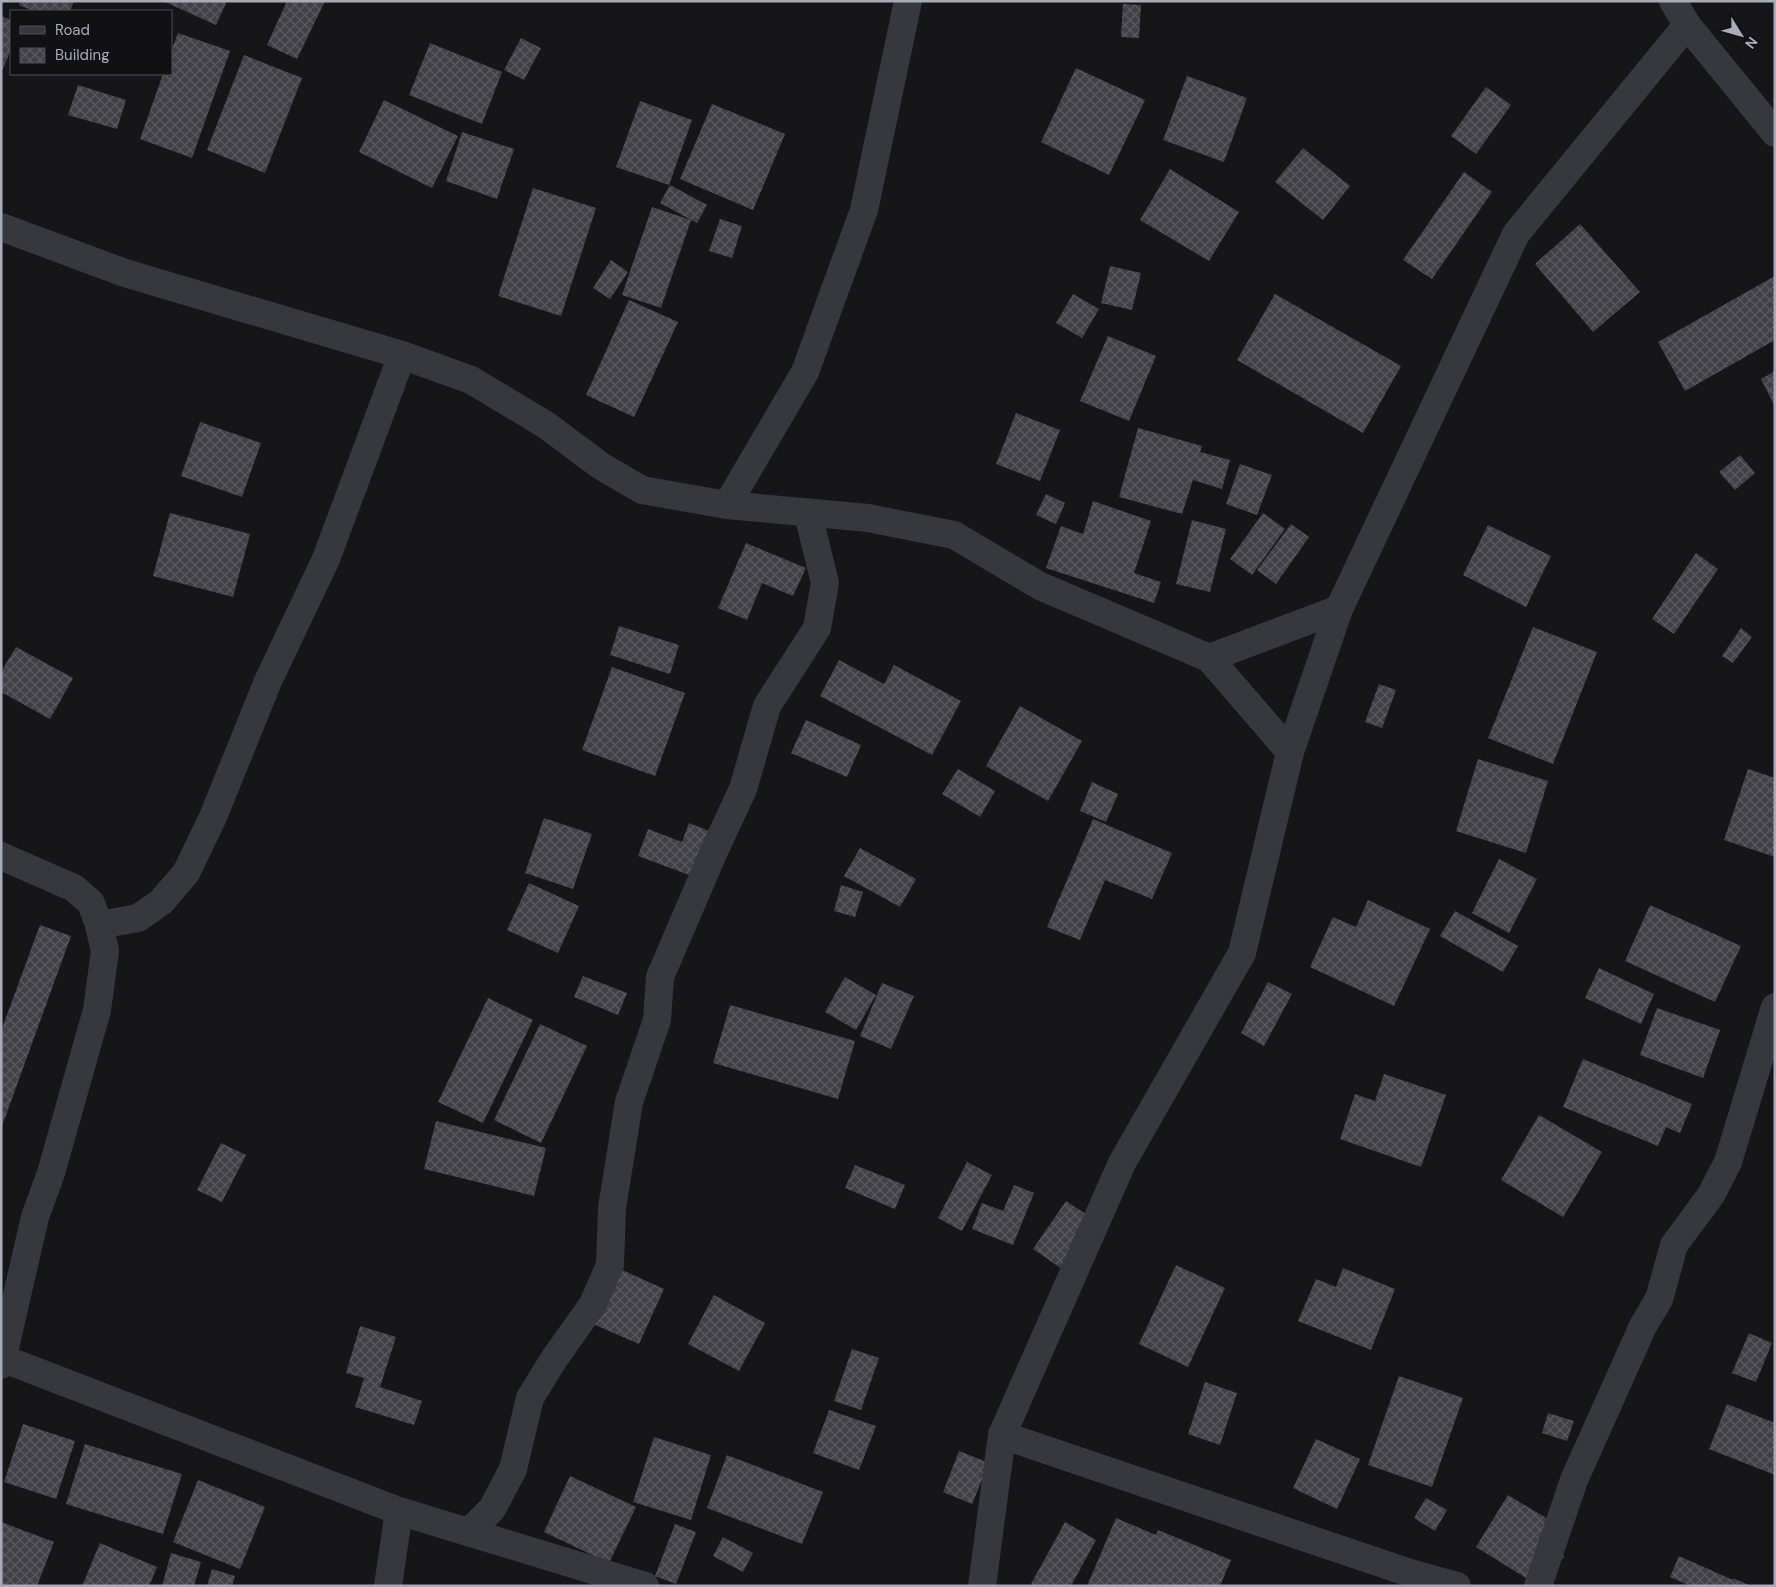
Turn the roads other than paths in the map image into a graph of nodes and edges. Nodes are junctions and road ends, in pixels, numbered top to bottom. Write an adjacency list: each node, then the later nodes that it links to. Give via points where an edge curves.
1 (908, 1): 7 (street, via 864,210 805,372)
2 (1672, 1): 3 (street)
3 (1687, 25): 4 (street); 9 (street, via 1516,234)
4 (1775, 133)
5 (1, 227): 6 (street, via 125,274)
6 (402, 355): 7 (street, via 471,380 546,424 601,466 642,490); 13 (street, via 326,559 268,681 213,817 186,874 161,902 138,918)
7 (727, 505): 8 (street)
8 (808, 514): 10 (street, via 868,518 954,536 1040,586); 18 (street, via 824,583 817,628 767,706 743,789 660,978 657,1020 629,1102 612,1208 610,1265 593,1304 530,1398 513,1469 492,1509)
9 (1339, 608): 10 (street); 11 (street)
10 (1209, 658): 11 (street)
11 (1290, 752): 16 (street, via 1242,952 1122,1163)
12 (1, 856): 13 (street, via 74,888 91,904)
13 (99, 925): 15 (street, via 105,951 97,1010 36,1217)
14 (1775, 1007): 23 (street, via 1728,1162 1711,1195 1674,1246 1659,1298 1643,1326 1574,1480)
15 (2, 1362): 17 (street)
16 (1002, 1435): 21 (street); 22 (street)
17 (399, 1511): 18 (street); 19 (street)
18 (469, 1532): 20 (street)
19 (388, 1586)
20 (645, 1586)
21 (982, 1586)
22 (1457, 1586)
23 (1538, 1586)

